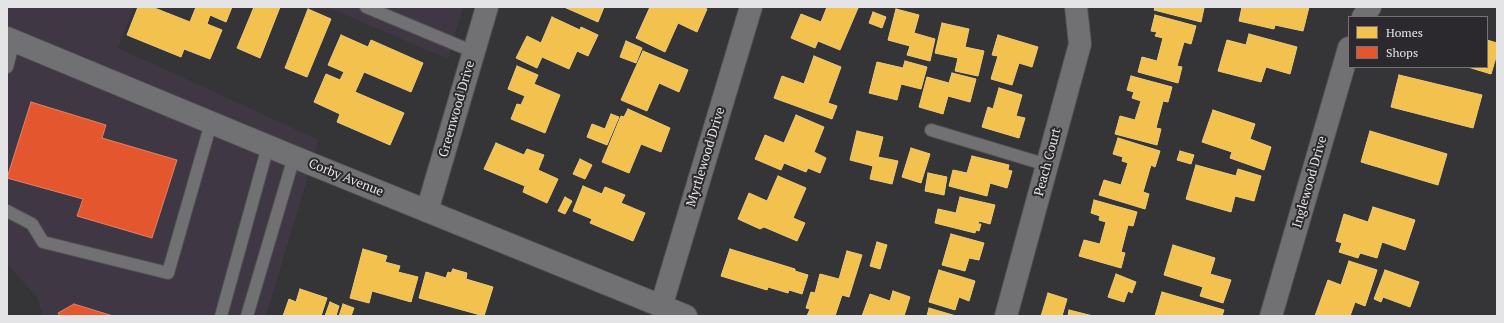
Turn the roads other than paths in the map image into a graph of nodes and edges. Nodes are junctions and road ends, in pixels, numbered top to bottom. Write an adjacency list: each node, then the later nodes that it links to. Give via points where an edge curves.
1 (366, 7): 9 (lane)
2 (487, 7): 9 (street, Greenwood Drive)
3 (751, 7): 18 (street, Myrtlewood Drive)
4 (1076, 7): 15 (street, Peach Court, via 1080,44)
5 (1370, 7): 6 (street)
6 (1364, 16)
7 (10, 40): 10 (lane); 11 (street, Corby Avenue)
8 (1348, 51): 23 (street, Inglewood Drive)
9 (474, 52): 17 (street, Greenwood Drive)
10 (7, 67)
11 (211, 123): 13 (street, Corby Avenue); 16 (lane, via 168,273 43,242 32,224)
12 (931, 130): 15 (lane)
13 (268, 146): 14 (street, Corby Avenue); 19 (lane)
14 (294, 157): 17 (street, Corby Avenue); 20 (lane)
15 (1047, 165): 22 (street, Peach Court)
16 (7, 211)
17 (427, 211): 18 (street, Corby Avenue)
18 (661, 307): 21 (street, Corby Avenue)
19 (221, 316)
20 (247, 316)
21 (686, 316)
22 (1006, 316)
23 (1271, 316)

